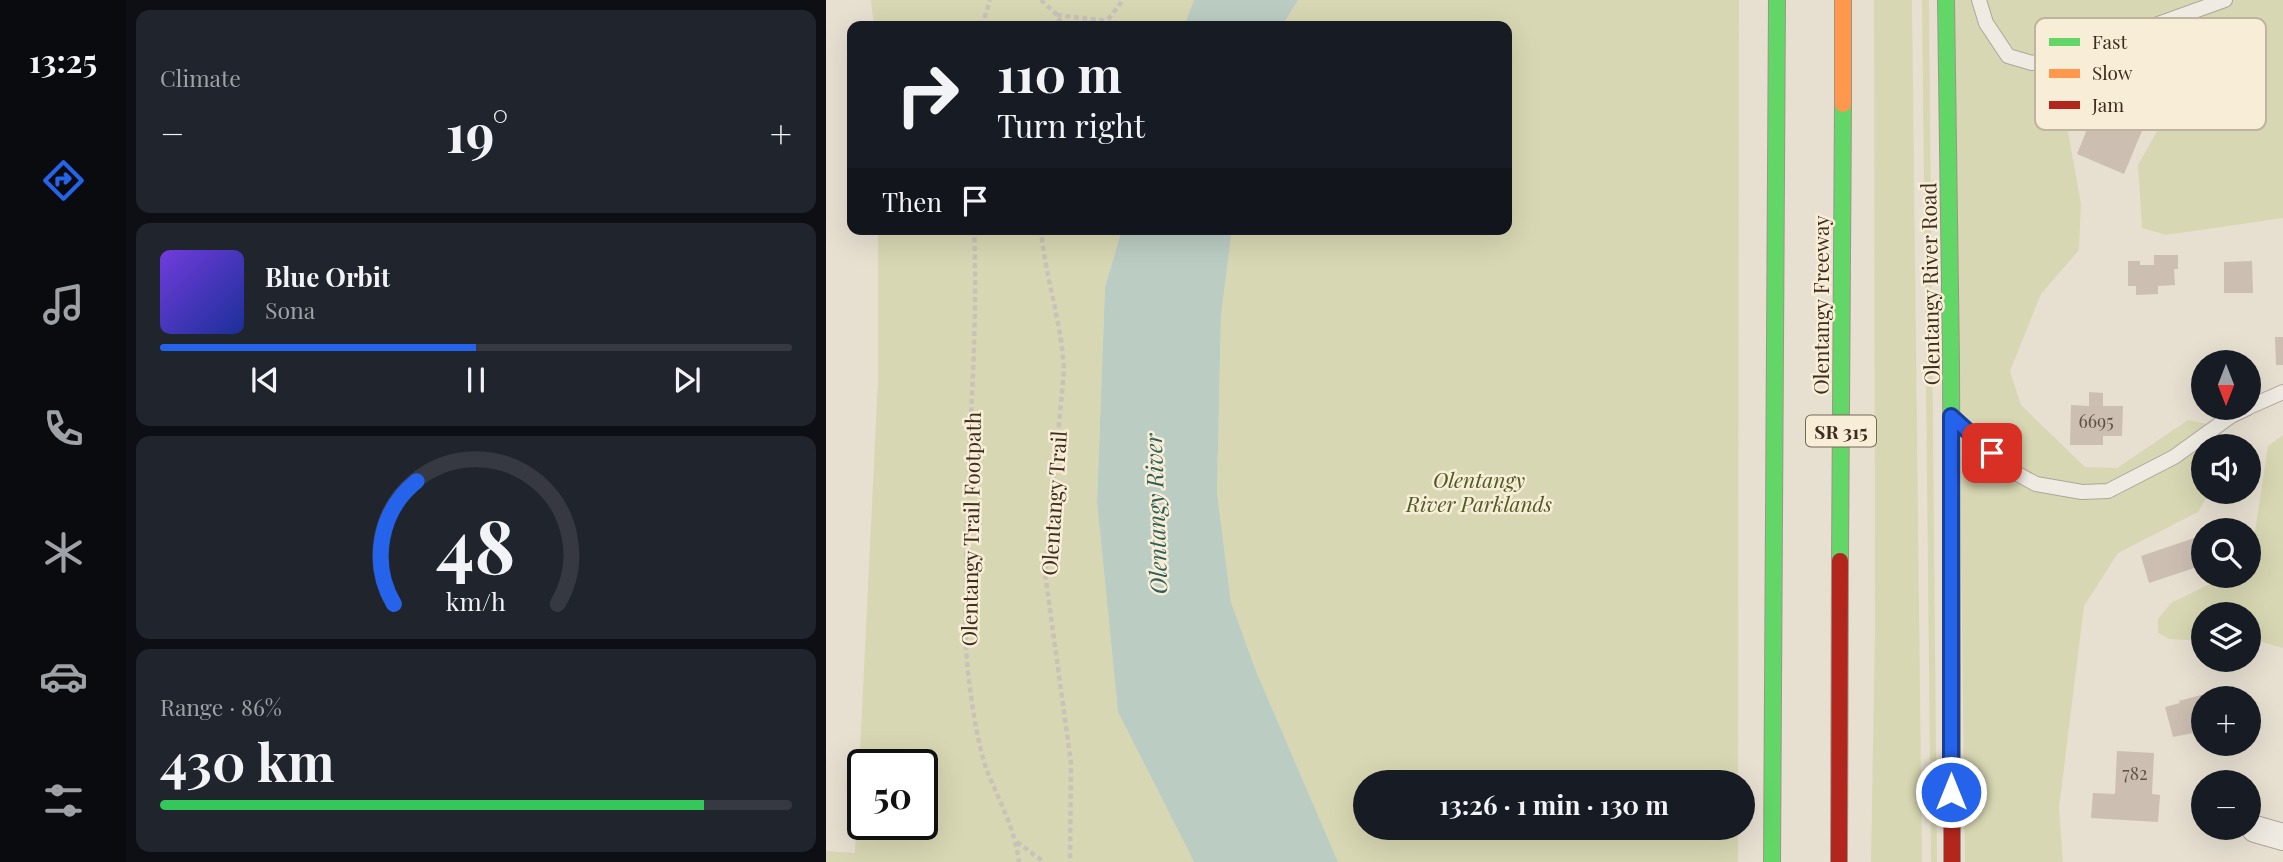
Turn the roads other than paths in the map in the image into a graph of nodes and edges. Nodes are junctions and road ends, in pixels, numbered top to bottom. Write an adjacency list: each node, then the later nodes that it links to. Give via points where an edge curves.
1 (1777, 0): 14 (main road)
2 (1843, 0): 15 (main road, Olentangy Freeway / SR 315)
3 (1946, 0): 10 (main road, Olentangy River Road)
4 (1979, 0): 7 (lane, via 1986,23 2008,56)
5 (2225, 0): 6 (lane)
6 (2176, 18)
7 (2035, 61)
8 (2283, 392): 9 (lane)
9 (2261, 402)
10 (1951, 416): 11 (lane, via 2012,471 2036,484 2082,492 2108,491 2174,457); 16 (main road, Olentangy River Road)
11 (2225, 420)
12 (2261, 831): 13 (street)
13 (2283, 837)
14 (1772, 862)
15 (1839, 862)
16 (1952, 862)

